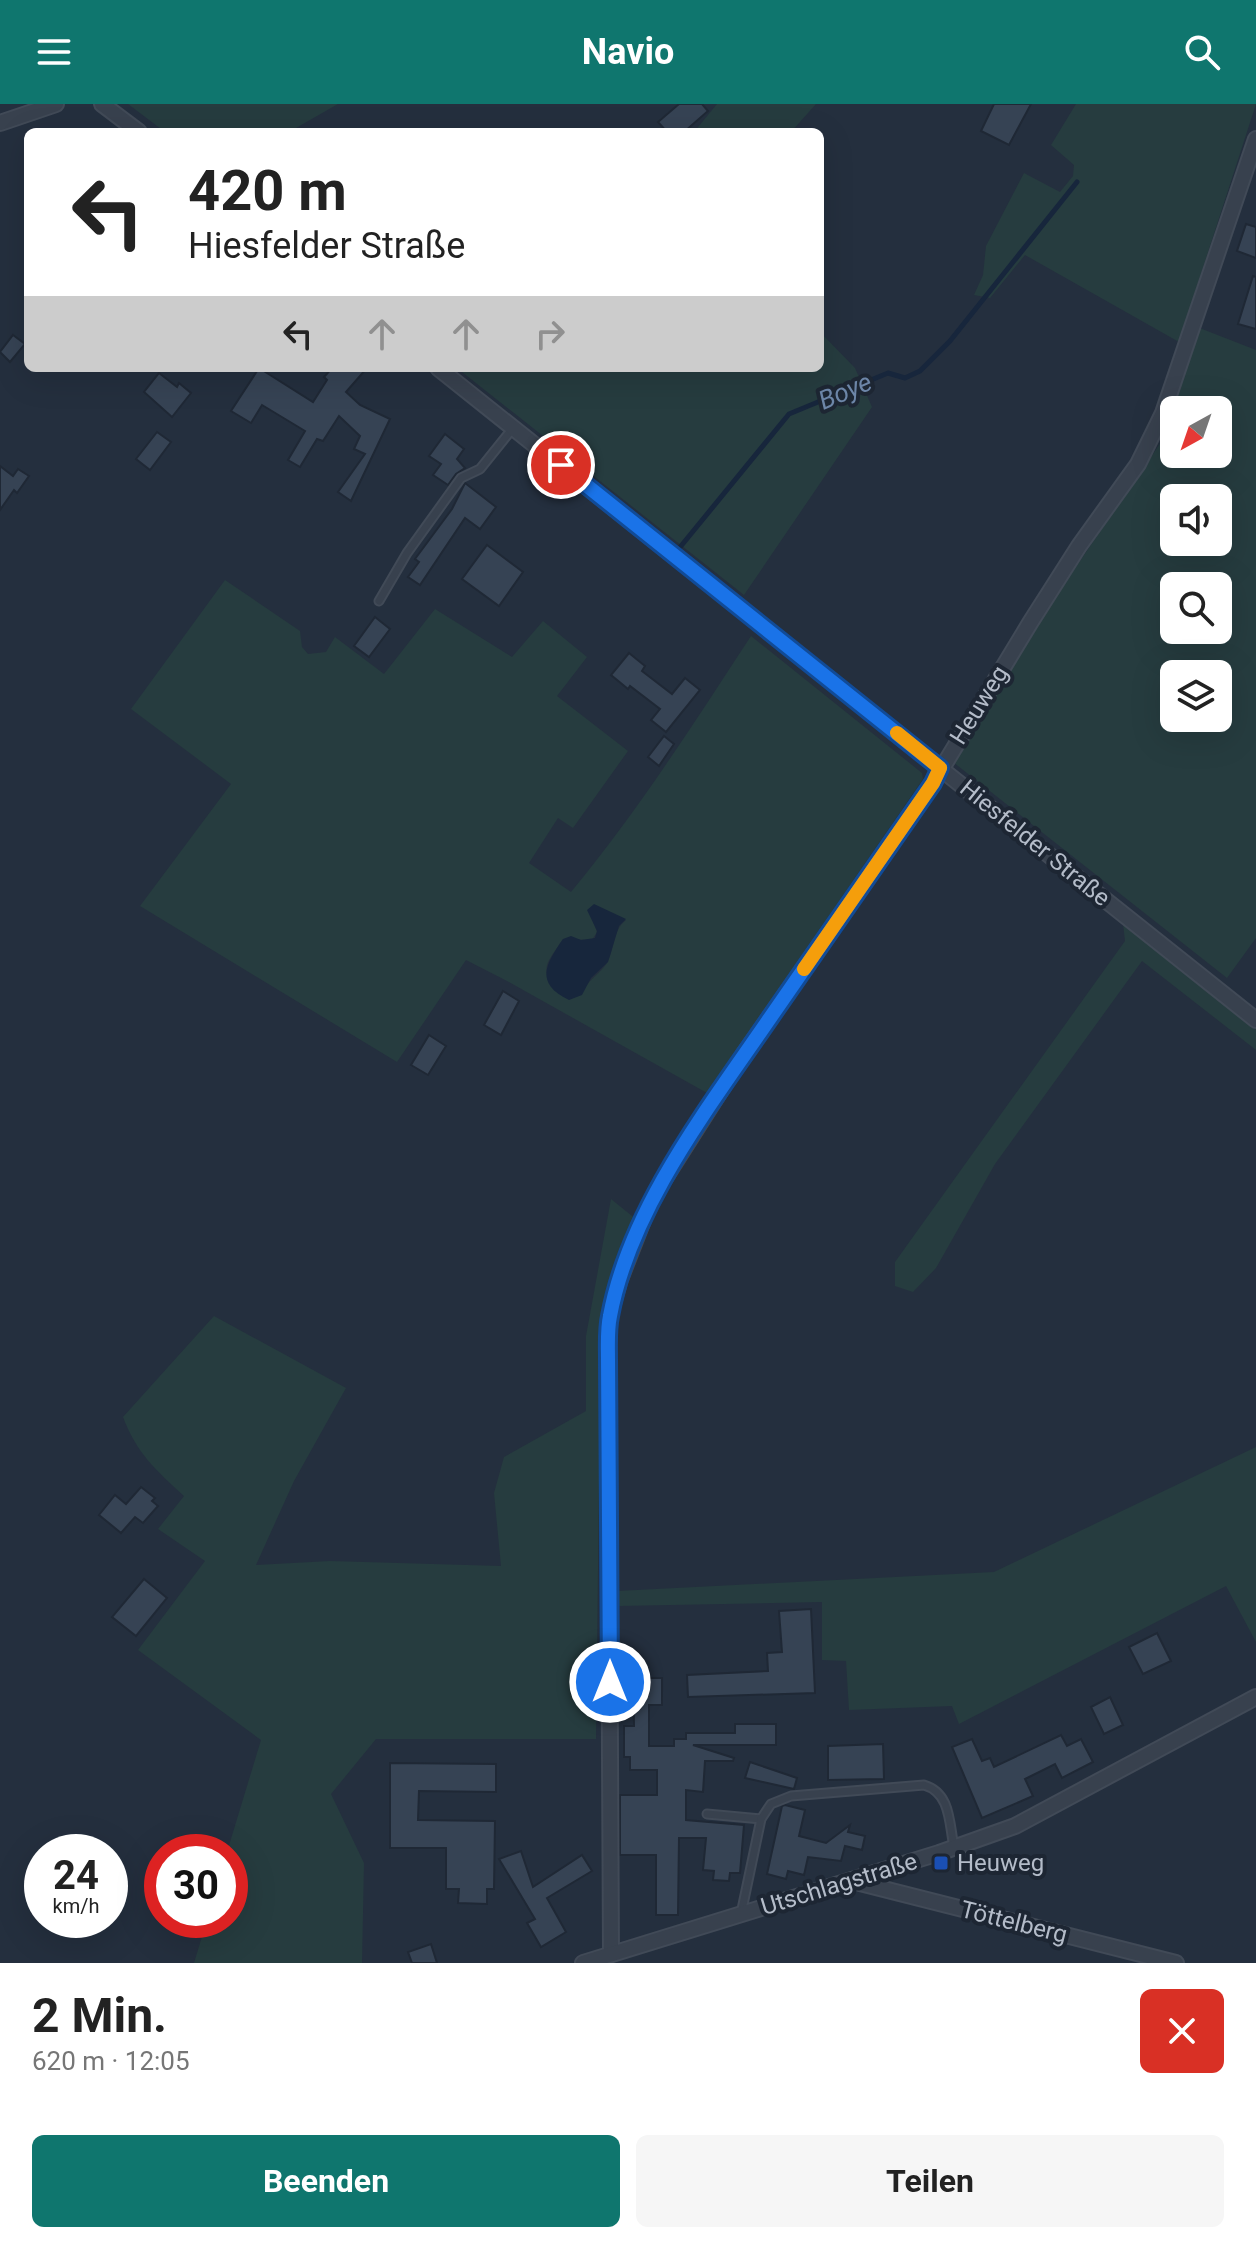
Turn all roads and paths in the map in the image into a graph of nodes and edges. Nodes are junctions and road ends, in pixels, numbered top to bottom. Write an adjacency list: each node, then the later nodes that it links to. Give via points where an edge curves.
1 (56, 104): 3 (street)
2 (102, 104): 4 (street)
3 (0, 123)
4 (134, 128)
5 (1256, 139): 9 (street, Heuweg, via 1152,437)
6 (443, 372): 7 (street, Hiesfelder Straße)
7 (513, 428): 8 (lane, via 480,469 461,478); 9 (street, Hiesfelder Straße)
8 (379, 601)
9 (940, 768): 10 (street, Hiesfelder Straße); 17 (street, Heuweg, via 668,1173 646,1213 609,1318)
10 (1256, 1020)
11 (1256, 1697): 14 (street, Utschlagstraße, via 1015,1826)
12 (707, 1814): 13 (lane)
13 (761, 1819): 14 (lane, via 771,1804 791,1796 924,1785 945,1800); 16 (lane)
14 (954, 1848): 15 (street, Utschlagstraße)
15 (851, 1881): 16 (street, Utschlagstraße); 19 (street, Töttelberg)
16 (741, 1914): 17 (street, Utschlagstraße)
17 (611, 1954): 18 (street, Utschlagstraße)
18 (583, 1963)
19 (1176, 1963)

